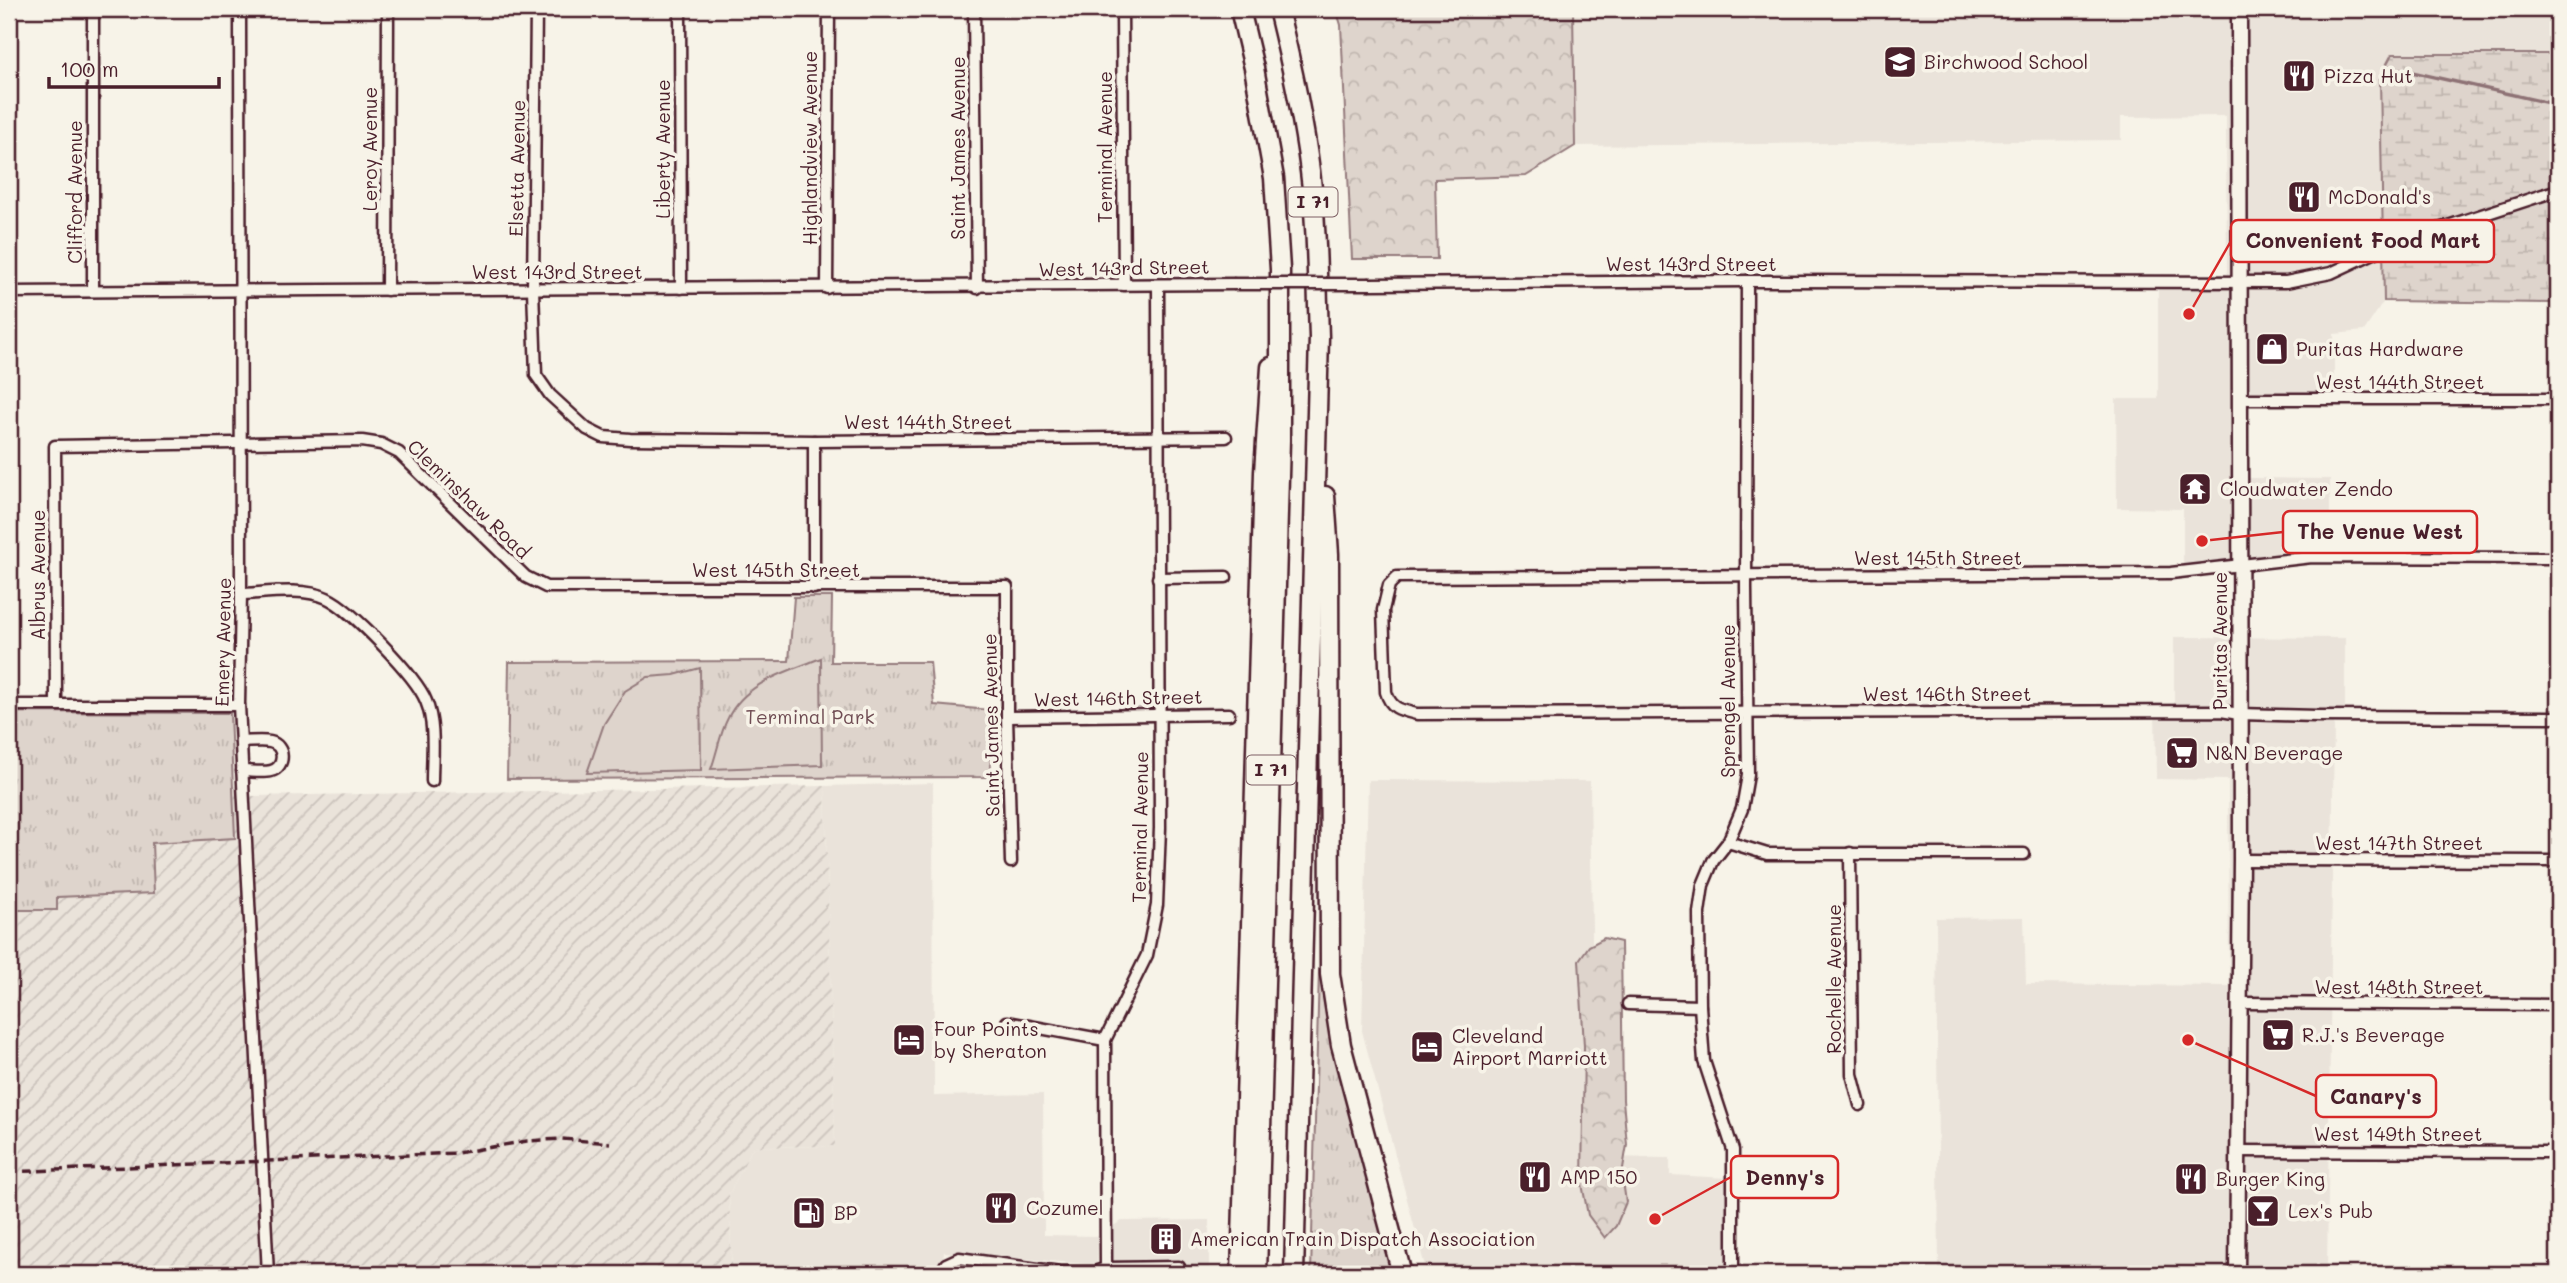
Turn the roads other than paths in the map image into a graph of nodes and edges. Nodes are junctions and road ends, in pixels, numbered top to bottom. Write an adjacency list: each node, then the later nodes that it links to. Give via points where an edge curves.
1 (93, 9): 24 (street, Clifford Avenue)
2 (240, 9): 22 (street, Emery Avenue)
3 (388, 9): 21 (street, Leroy Avenue)
4 (536, 9): 20 (street, Elsetta Avenue)
5 (680, 9): 17 (street, Liberty Avenue)
6 (829, 9): 18 (street, Highlandview Avenue)
7 (975, 9): 19 (street, Saint James Avenue)
8 (1122, 9): 15 (street, Terminal Avenue)
9 (1240, 9): 73 (highway, I 71, via 1274,178 1280,269 1280,440)
10 (1278, 9): 25 (highway, I 71, via 1310,173 1317,268)
11 (2239, 9): 14 (street, Puritas Avenue)
12 (2558, 190): 14 (street, West 143rd Street, via 2393,244 2331,273 2286,282)
13 (1748, 281): 14 (street, West 143rd Street); 16 (street, West 143rd Street, bridge); 36 (street, Sprengel Avenue)
14 (2239, 281): 26 (street, Puritas Avenue)
15 (1124, 285): 16 (street, West 143rd Street); 19 (street, West 143rd Street)
16 (1158, 286): 28 (street, Terminal Avenue)
17 (681, 288): 18 (street, West 143rd Street); 20 (street, West 143rd Street)
18 (827, 288): 19 (street, West 143rd Street)
19 (977, 288)
20 (533, 289): 21 (street, West 143rd Street); 30 (street, Elsetta Avenue, via 536,375 550,395 587,429 603,437)
21 (387, 290): 22 (street, West 143rd Street)
22 (241, 291): 24 (street, West 143rd Street); 32 (street, Emery Avenue)
23 (9, 292): 24 (street, West 143rd Street)
24 (93, 292)
25 (1318, 398): 72 (highway, I 71); 76 (highway, via 1329,554 1330,974 1341,1045)
26 (2241, 399): 27 (street, West 144th Street); 34 (street, Puritas Avenue)
27 (2558, 399)
28 (1157, 438): 29 (street, West 144th Street); 31 (street, West 144th Street); 37 (street, Terminal Avenue)
29 (1226, 438)
30 (630, 439): 31 (street, West 144th Street)
31 (814, 441): 40 (street)
32 (240, 443): 38 (street, Cleminshaw Road, via 381,444 399,453 526,578); 41 (street, Emery Avenue); 43 (street, Albrus Avenue, via 55,446)
33 (2558, 558): 34 (street, West 145th Street, via 2312,557)
34 (2240, 564): 36 (street, West 145th Street, via 2171,573); 48 (street, Puritas Avenue)
35 (1226, 577): 37 (street)
36 (1746, 577): 42 (street, West 145th Street, via 1398,577 1389,585 1383,610); 47 (street, Sprengel Avenue)
37 (1158, 578): 49 (street, Terminal Avenue)
38 (546, 587): 40 (street, West 145th Street)
39 (1007, 587): 40 (street, West 145th Street); 50 (street, Saint James Avenue)
40 (814, 588)
41 (241, 594): 45 (street, Emery Avenue); 54 (street, via 302,593 325,597 344,608 410,675 427,702)
42 (1383, 653): 47 (street, West 146th Street, via 1389,703 1397,710 1417,714)
43 (56, 704): 44 (street); 45 (street)
44 (9, 705)
45 (239, 705): 52 (street, Emery Avenue)
46 (1229, 713): 49 (street, West 146th Street)
47 (1747, 713): 48 (street, West 146th Street, via 2221,710); 55 (street, Sprengel Avenue, via 1748,775 1742,809)
48 (2239, 714): 51 (street, West 146th Street); 58 (street, Puritas Avenue)
49 (1159, 715): 50 (street, West 146th Street); 66 (street, Terminal Avenue, via 1157,905 1147,955)
50 (1007, 717): 60 (street, Saint James Avenue)
51 (2558, 717)
52 (241, 742): 53 (street, Emery Avenue); 53 (street, via 271,742 282,757 271,771)
53 (242, 771): 74 (street, Emery Avenue)
54 (432, 782)
55 (1728, 842): 56 (street, via 1766,854); 64 (street, Sprengel Avenue, via 1703,886)
56 (1850, 853): 57 (street); 67 (street, Rochelle Avenue, via 1852,1074)
57 (2024, 853)
58 (2241, 860): 59 (street, West 147th Street); 61 (street, Puritas Avenue)
59 (2558, 861)
60 (1011, 862)
61 (2240, 1003): 63 (street, West 148th Street); 68 (street, Puritas Avenue)
62 (1628, 1004): 64 (street)
63 (2558, 1005)
64 (1700, 1006): 77 (street, Sprengel Avenue, via 1704,1061 1733,1150)
65 (1006, 1022): 66 (street)
66 (1105, 1040): 71 (street, Terminal Avenue)
67 (1860, 1105)
68 (2238, 1151): 69 (street, West 149th Street); 78 (street, Puritas Avenue)
69 (2558, 1152)
70 (1179, 1267): 71 (street)
71 (1106, 1268): 75 (street, via 1060,1272 959,1258 946,1264)
72 (1294, 1272)
73 (1249, 1273)
74 (268, 1274)
75 (940, 1274)
76 (1402, 1274)
77 (1732, 1274)
78 (2237, 1274)

